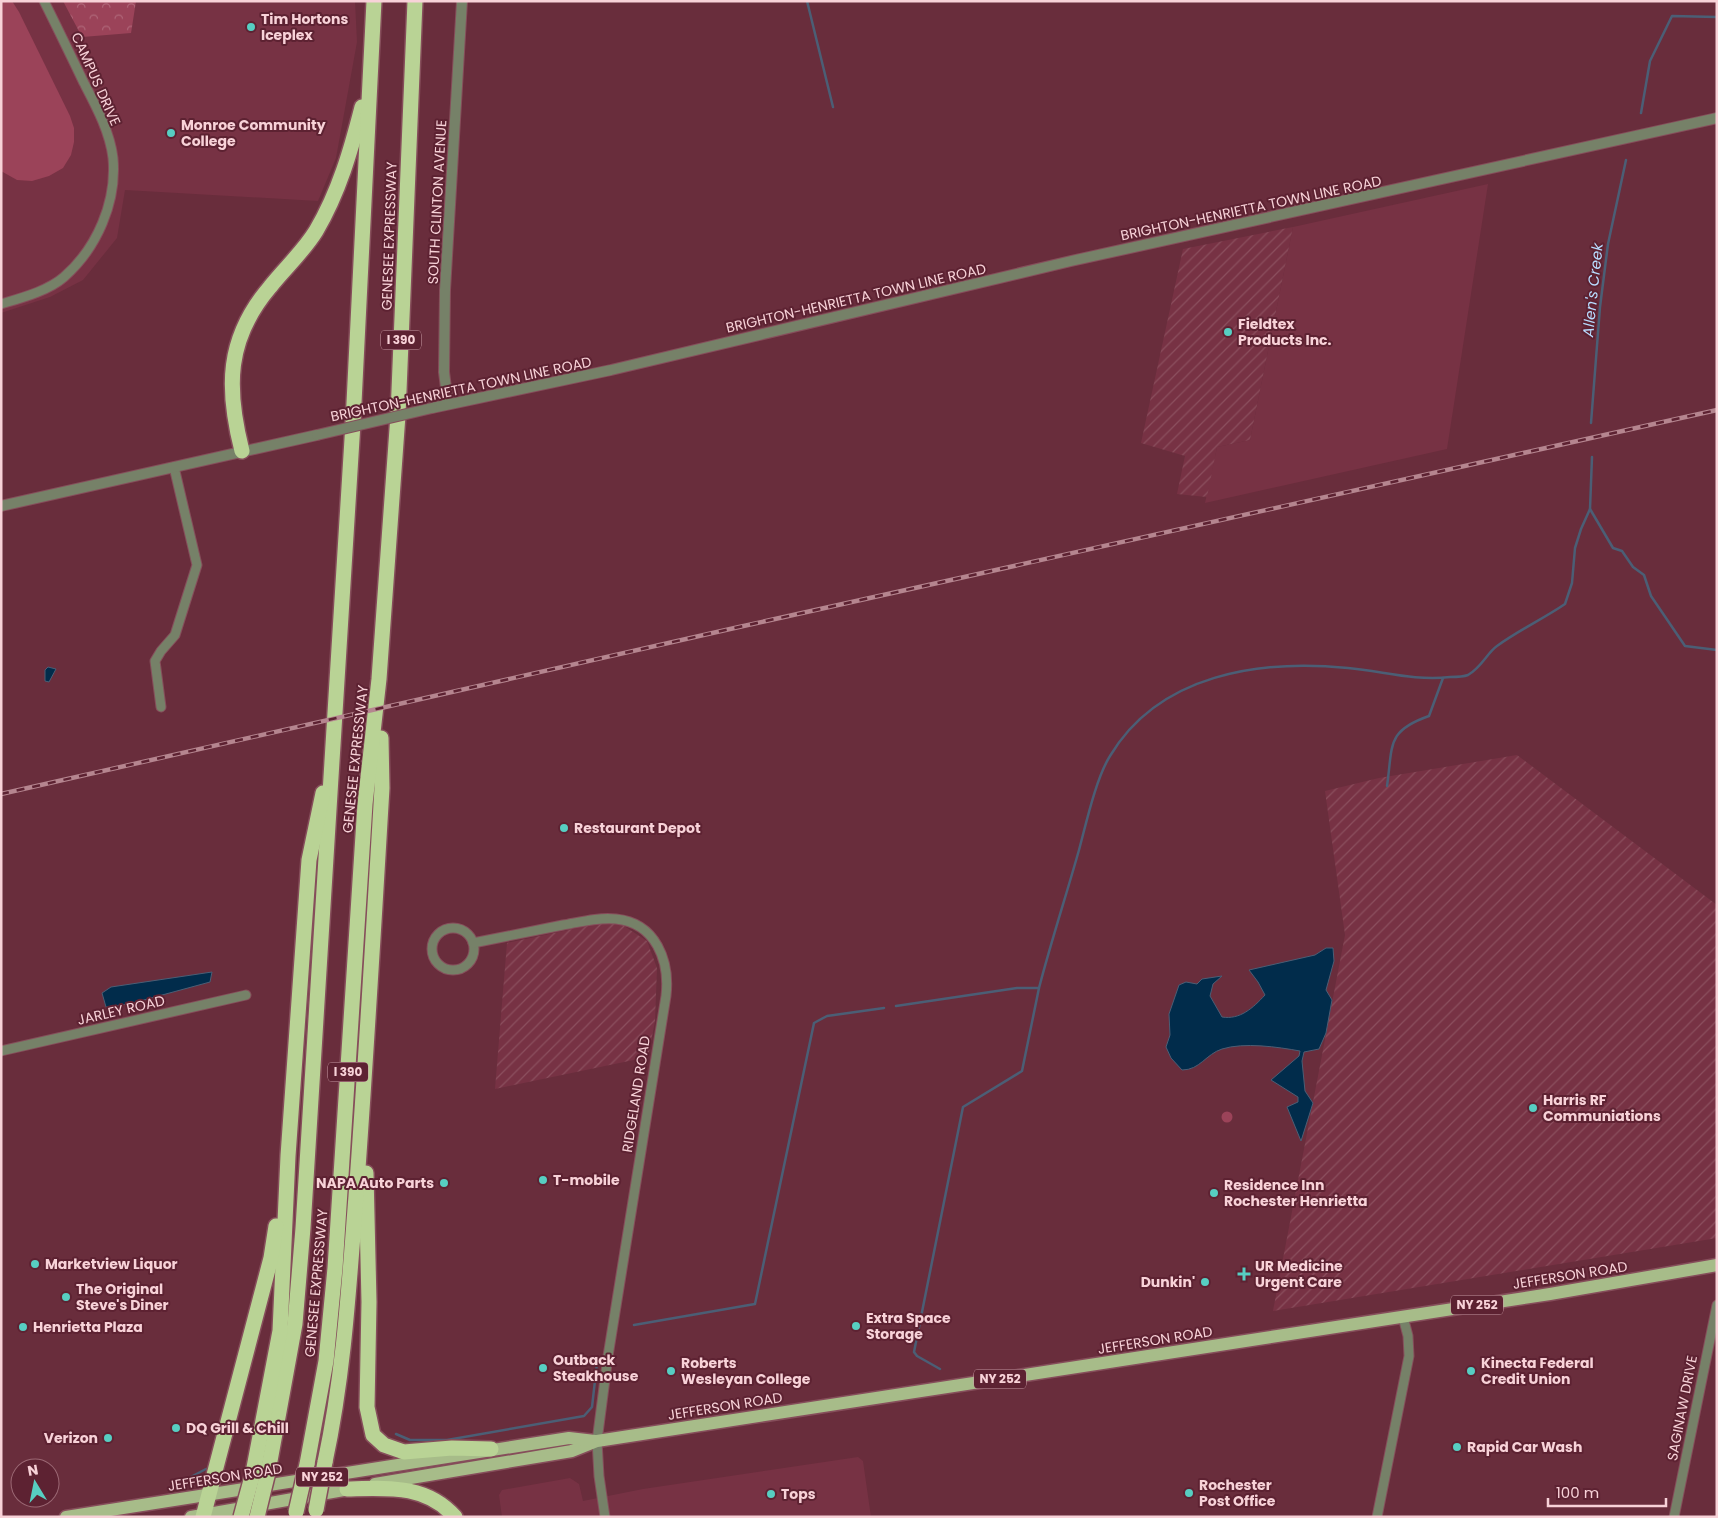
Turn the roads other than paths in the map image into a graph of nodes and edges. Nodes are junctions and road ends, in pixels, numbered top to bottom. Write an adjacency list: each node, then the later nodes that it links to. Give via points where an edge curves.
1 (44, 1): 7 (street, CAMPUS DRIVE, via 102,120 113,158 111,191 104,222 88,250 63,278)
2 (374, 1): 5 (highway, GENESEE EXPRESSWAY / I 390)
3 (415, 1): 14 (highway, GENESEE EXPRESSWAY / I 390, via 398,414)
4 (462, 1): 10 (street, SOUTH CLINTON AVENUE, via 445,290 444,372)
5 (371, 59): 11 (highway, via 354,136 336,192 301,253 252,310 236,347 232,391); 16 (highway, GENESEE EXPRESSWAY / I 390)
6 (1717, 118): 10 (street, BRIGHTON-HENRIETTA TOWN LINE ROAD, via 1108,252 611,370)
7 (38, 291): 8 (street, CAMPUS DRIVE); 9 (street, CAMPUS DRIVE)
8 (1, 299)
9 (1, 304)
10 (448, 404): 11 (street, BRIGHTON-HENRIETTA TOWN LINE ROAD, bridge)
11 (242, 451): 12 (street, BRIGHTON-HENRIETTA TOWN LINE ROAD)
12 (174, 467): 13 (street, BRIGHTON-HENRIETTA TOWN LINE ROAD); 15 (street, via 197,565 175,635 155,661)
13 (1, 506)
14 (379, 679): 20 (highway, via 382,788); 31 (highway, GENESEE EXPRESSWAY / I 390, bridge, via 366,804 326,1361)
15 (161, 707)
16 (334, 738): 21 (highway, via 309,860); 36 (highway, GENESEE EXPRESSWAY / I 390, bridge, via 295,1324)
17 (473, 943): 17 (street, via 465,932 446,929 432,943 432,957 449,970 463,968 472,957); 25 (street, RIDGELAND ROAD, via 617,918 642,929 658,946 666,964 666,996)
18 (246, 995): 19 (street, JARLEY ROAD)
19 (1, 1051)
20 (364, 1094): 26 (highway, via 370,1302 366,1407 370,1428 377,1440 394,1450); 30 (highway, bridge, via 342,1370)
21 (288, 1156): 28 (highway, via 271,1258); 35 (highway, bridge, via 280,1331)
22 (1717, 1265): 24 (main road, JEFFERSON ROAD / NY 252)
23 (1717, 1305): 40 (street, SAGINAW DRIVE)
24 (1403, 1317): 25 (main road, JEFFERSON ROAD / NY 252); 39 (street, via 1409,1356)
25 (597, 1441): 26 (main road, JEFFERSON ROAD / NY 252, via 569,1438); 27 (main road, JEFFERSON ROAD / NY 252, via 572,1451); 38 (street, RIDGELAND ROAD)
26 (491, 1449): 28 (main road, JEFFERSON ROAD / NY 252)
27 (346, 1489): 32 (main road, JEFFERSON ROAD / NY 252); 37 (highway, via 401,1488 416,1491 440,1503)
28 (209, 1495): 29 (main road, JEFFERSON ROAD / NY 252); 32 (highway)
29 (166, 1502): 33 (main road, JEFFERSON ROAD / NY 252); 34 (main road)
30 (315, 1513)
31 (296, 1514)
32 (199, 1516)
33 (66, 1517)
34 (130, 1517)
35 (241, 1517)
36 (257, 1517)
37 (456, 1517)
38 (606, 1517)
39 (1377, 1517)
40 (1674, 1517)

